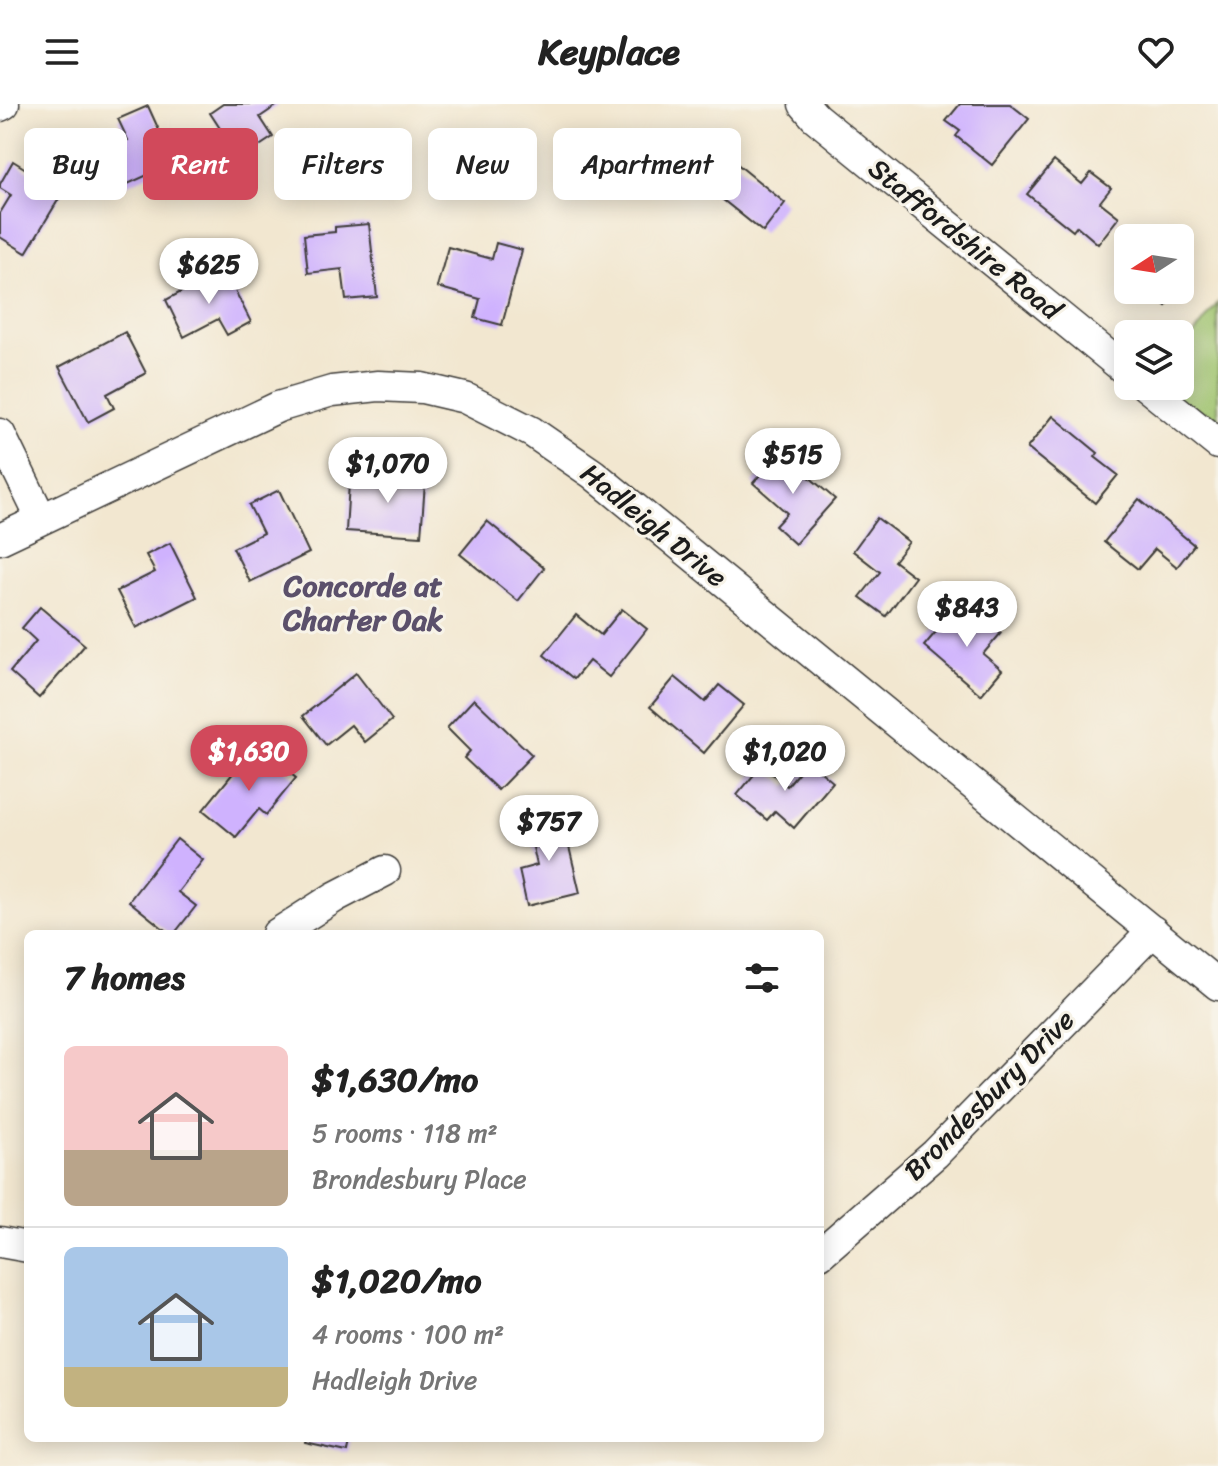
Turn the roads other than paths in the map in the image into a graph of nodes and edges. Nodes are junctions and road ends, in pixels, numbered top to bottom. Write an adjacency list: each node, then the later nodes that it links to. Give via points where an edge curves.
1 (804, 104): 2 (street, Staffordshire Road)
2 (1114, 361)
3 (1163, 400): 5 (street)
4 (0, 434): 6 (street)
5 (1218, 444)
6 (41, 518): 7 (street, Hadleigh Drive); 10 (street, Hadleigh Drive, via 278,407 332,391 422,388 465,398 532,432 593,474)
7 (0, 539)
8 (385, 871): 9 (street)
9 (283, 930)
10 (1153, 931): 11 (street, Hadleigh Drive); 14 (street, Brondesbury Drive, via 935,1154)
11 (1218, 985)
12 (0, 1242): 13 (street)
13 (24, 1246)
14 (824, 1251)

